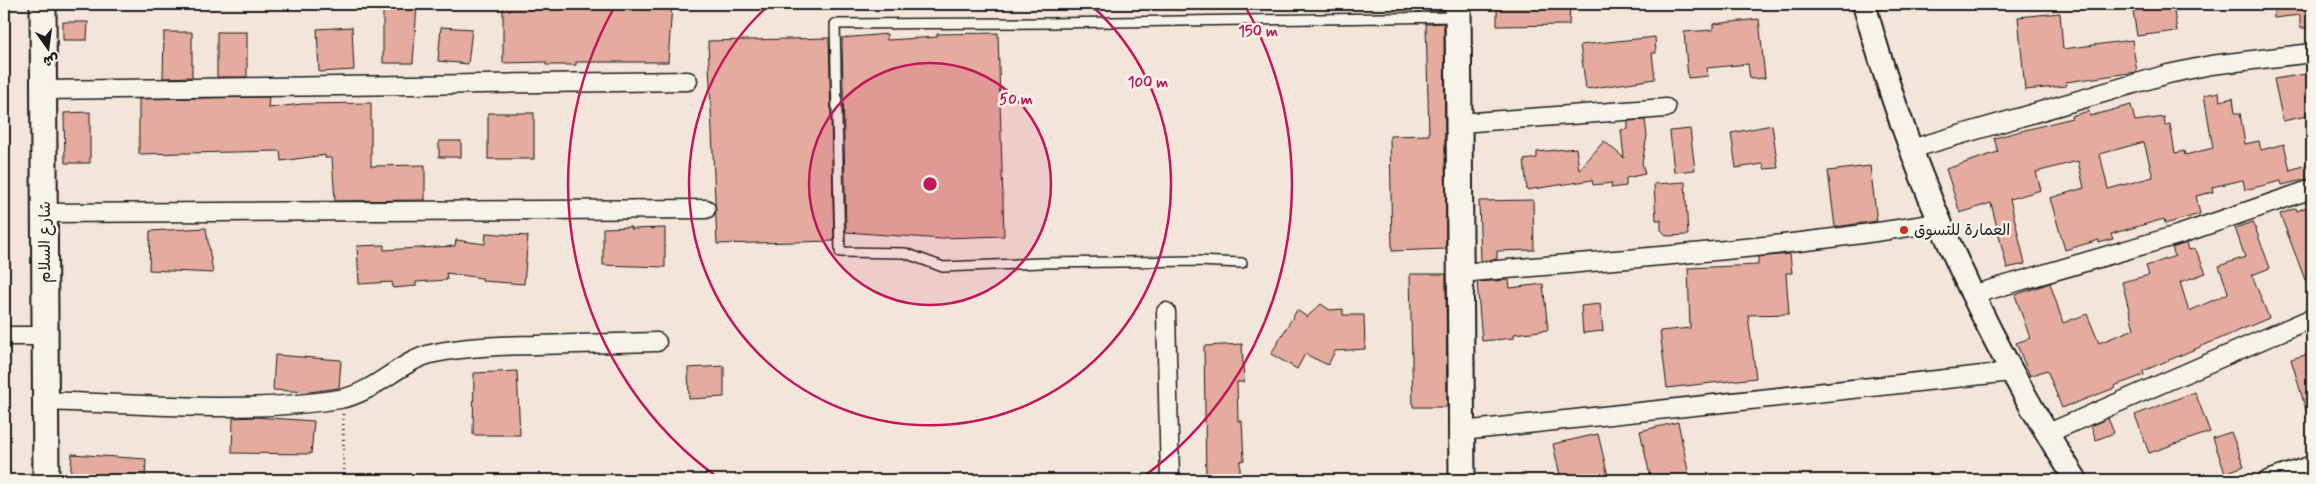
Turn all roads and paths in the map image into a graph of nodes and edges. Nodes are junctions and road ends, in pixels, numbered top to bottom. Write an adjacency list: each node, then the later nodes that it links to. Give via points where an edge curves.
1 (43, 4): 6 (main road, شارع السلام)
2 (1864, 4): 9 (street)
3 (1458, 10): 8 (main road); 14 (lane, via 1049,23 835,24 840,252 905,253 943,268 1041,263 1198,261)
4 (2312, 53): 9 (street, via 2228,62 2168,74)
5 (688, 81): 6 (street)
6 (44, 90): 12 (main road, شارع السلام)
7 (1666, 108): 8 (street)
8 (1460, 123): 15 (main road)
9 (1911, 149): 13 (street)
10 (2312, 189): 16 (street, via 2181,234)
11 (706, 209): 12 (street)
12 (44, 213): 20 (main road, شارع السلام)
13 (1941, 222): 15 (street, via 1775,246); 16 (street)
14 (1242, 264)
15 (1461, 274): 25 (main road)
16 (1972, 295): 22 (street)
17 (1166, 312): 30 (street)
18 (2312, 318): 26 (street)
19 (4, 336): 20 (street)
20 (45, 336): 24 (main road, شارع السلام)
21 (657, 342): 23 (street, via 477,347 433,353)
22 (2011, 372): 25 (street); 26 (street)
23 (342, 399): 24 (street, via 288,405 189,406); 29 (path)
24 (45, 401): 28 (main road, شارع السلام)
25 (1462, 431): 31 (main road)
26 (2046, 434): 32 (street)
27 (2312, 465): 33 (street)
28 (46, 480)
29 (344, 480)
30 (1170, 480)
31 (1462, 480)
32 (2076, 480)
33 (2268, 480)

